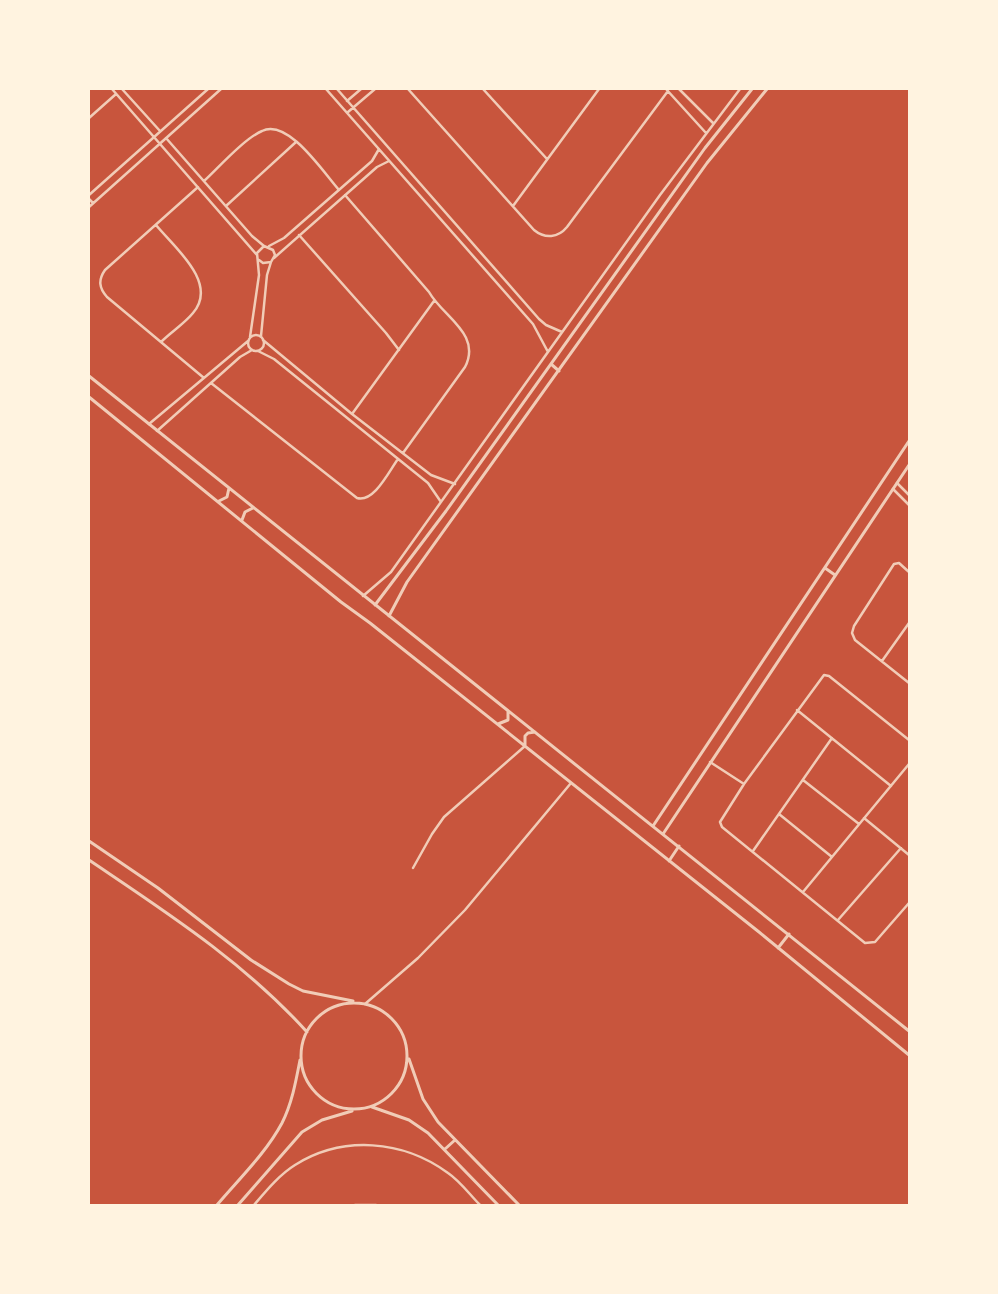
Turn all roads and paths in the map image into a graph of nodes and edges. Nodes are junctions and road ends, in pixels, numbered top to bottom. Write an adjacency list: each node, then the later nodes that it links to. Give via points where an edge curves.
1 (112, 89): 18 (street)
2 (122, 89): 25 (street)
3 (208, 89): 17 (street)
4 (221, 89): 19 (street)
5 (326, 89): 22 (street)
6 (337, 89): 20 (street)
7 (361, 89): 20 (street)
8 (375, 89): 21 (street)
9 (408, 89): 43 (street)
10 (483, 89): 32 (street)
11 (599, 89): 32 (street)
12 (679, 89): 24 (street)
13 (740, 89): 24 (street)
14 (752, 89): 63 (street, via 705,148)
15 (767, 89): 64 (street, via 707,163)
16 (667, 90): 26 (street); 43 (street, via 564,231 548,237 538,234)
17 (205, 92): 19 (street); 25 (street)
18 (116, 94): 23 (street); 27 (street)
19 (211, 98): 28 (street)
20 (347, 101): 21 (street)
21 (353, 108): 22 (street); 53 (street, via 539,319)
22 (348, 113): 31 (street)
23 (89, 118)
24 (714, 123): 26 (street)
25 (160, 131): 27 (street)
26 (706, 133): 53 (street)
27 (154, 137): 30 (street); 37 (street)
28 (166, 138): 30 (street); 34 (street)
29 (296, 142): 34 (street, via 281,129 261,131); 36 (street); 41 (street)
30 (160, 144): 35 (street); 40 (street)
31 (379, 149): 33 (street); 36 (street, via 372,161)
32 (547, 159): 43 (street)
33 (389, 160): 38 (street); 62 (street, via 533,324)
34 (204, 181): 41 (street)
35 (198, 187): 44 (street); 48 (street)
36 (339, 190): 47 (street, via 284,238)
37 (89, 195)
38 (345, 195): 45 (street); 52 (street)
39 (89, 200): 40 (street)
40 (92, 203): 42 (street)
41 (226, 206): 46 (street)
42 (89, 207)
43 (512, 207)
44 (155, 225): 58 (street, via 195,272 201,288 198,306 193,313); 58 (street, via 105,270 100,281 107,297)
45 (299, 235): 49 (street); 61 (street)
46 (264, 246): 47 (street); 48 (street)
47 (269, 246): 49 (street)
48 (257, 255): 50 (street)
49 (274, 258): 51 (street)
50 (259, 260): 51 (street); 55 (street)
51 (271, 262): 54 (street)
52 (434, 301): 61 (street); 73 (street, via 464,332 470,353 465,367)
53 (562, 332): 62 (street)
54 (261, 336): 55 (street); 57 (street)
55 (250, 337): 56 (street)
56 (248, 340): 59 (street); 66 (street)
57 (263, 340): 60 (street, via 264,345); 69 (street)
58 (161, 342): 66 (street)
59 (252, 350): 60 (street); 67 (street)
60 (258, 350): 74 (street, via 274,359)
61 (399, 350): 69 (street)
62 (548, 352): 77 (street)
63 (551, 364): 64 (street); 90 (street)
64 (560, 371): 91 (street, via 408,582)
65 (89, 376): 70 (street)
66 (204, 378): 70 (street)
67 (211, 383): 71 (street); 74 (street, via 357,498 365,499 372,495)
68 (89, 397): 81 (street)
69 (352, 414): 73 (street)
70 (149, 424): 71 (street)
71 (157, 431): 78 (street)
72 (909, 441): 86 (street)
73 (403, 453): 77 (street, via 436,479)
74 (398, 459): 82 (street, via 428,483)
75 (909, 465): 76 (street)
76 (897, 483): 79 (street); 80 (street)
77 (455, 484): 82 (street)
78 (229, 488): 81 (street, via 227,497); 84 (street)
79 (893, 489): 83 (street); 88 (street)
80 (909, 495)
81 (218, 501): 85 (street)
82 (441, 503): 89 (street, via 391,572)
83 (909, 505)
84 (254, 508): 85 (street, via 246,512); 89 (street)
85 (242, 520): 99 (street)
86 (825, 568): 88 (street); 113 (street)
87 (909, 572): 95 (street, via 898,563 894,564 852,629 855,640)
88 (835, 575): 104 (street)
89 (363, 596): 90 (street)
90 (374, 605): 91 (street)
91 (389, 616): 98 (street)
92 (909, 623): 93 (street)
93 (906, 628): 94 (street); 95 (street)
94 (909, 630)
95 (882, 661): 96 (street)
96 (909, 683)
97 (796, 710): 101 (street); 102 (street, via 819,678 826,675); 108 (street)
98 (508, 711): 99 (street, via 508,720); 100 (street)
99 (498, 724): 103 (street)
100 (536, 732): 103 (street, via 526,734); 113 (street)
101 (832, 738): 106 (street); 109 (street)
102 (909, 740)
103 (525, 746): 107 (street); 123 (street, via 451,810 432,834)
104 (710, 762): 108 (street); 114 (street)
105 (909, 764): 109 (street)
106 (803, 780): 110 (street); 112 (street)
107 (571, 783): 122 (street); 130 (street, via 465,910 418,958)
108 (744, 784): 118 (street, via 720,822)
109 (891, 786): 111 (street)
110 (779, 814): 118 (street); 120 (street)
111 (864, 818): 112 (street); 117 (street)
112 (860, 824): 120 (street)
113 (653, 826): 114 (street)
114 (662, 834): 116 (street)
115 (89, 841): 129 (street, via 158,888 251,960 289,984)
116 (679, 846): 122 (street); 127 (street)
117 (901, 848): 119 (street); 126 (street)
118 (753, 851): 124 (street)
119 (909, 855)
120 (832, 857): 124 (street)
121 (89, 860): 132 (street, via 228,958 268,990)
122 (669, 861): 128 (street)
123 (414, 868)
124 (803, 892): 126 (street)
125 (909, 903): 126 (street, via 872,944)
126 (838, 920)
127 (789, 934): 128 (street); 131 (street)
128 (778, 948): 135 (street)
129 (358, 1002): 130 (street); 132 (street, via 325,1011)
130 (365, 1004): 134 (street, via 378,1008 395,1021)
131 (909, 1031)
132 (307, 1032): 133 (street)
133 (301, 1052): 137 (street, via 304,1072 314,1091 337,1106); 140 (street, via 294,1090 282,1123 261,1154)
134 (408, 1053): 136 (street, via 398,1086 383,1101); 138 (street, via 423,1099)
135 (909, 1055)
136 (371, 1107): 137 (street); 139 (street, via 419,1126)
137 (357, 1109): 141 (street, via 322,1120 302,1132)
138 (455, 1140): 139 (street); 147 (street)
139 (445, 1150): 146 (street)
140 (217, 1205)
141 (238, 1205)
142 (254, 1205): 145 (street, via 294,1166 331,1148 361,1144 382,1145 430,1160 450,1174)
143 (355, 1205): 144 (street)
144 (376, 1205)
145 (480, 1205)
146 (498, 1205)
147 (519, 1205)

